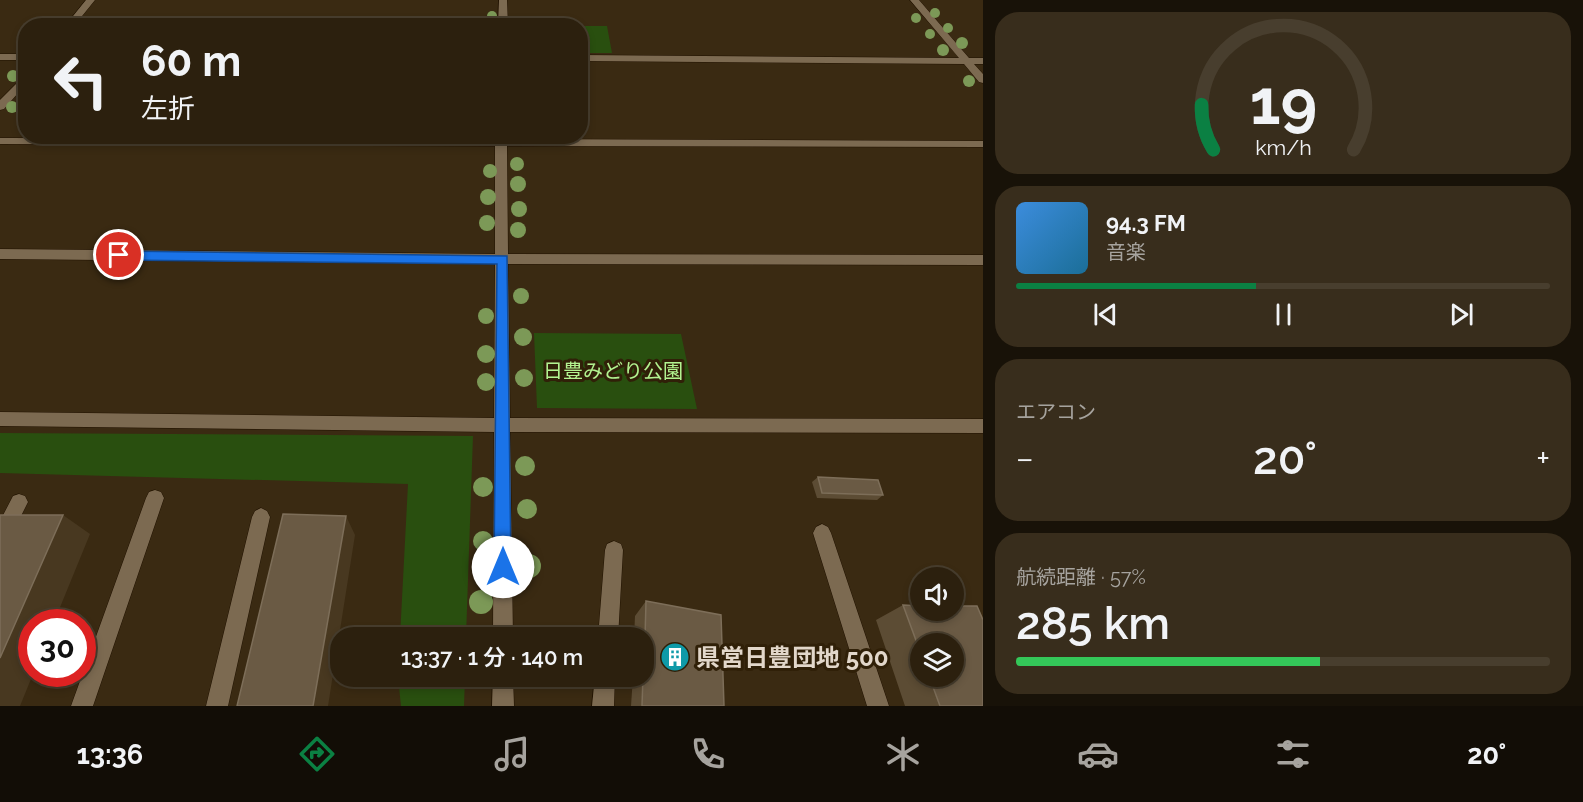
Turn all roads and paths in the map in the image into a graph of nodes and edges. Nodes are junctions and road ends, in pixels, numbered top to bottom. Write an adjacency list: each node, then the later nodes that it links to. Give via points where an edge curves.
1 (91, 0): 4 (street)
2 (503, 0): 5 (street)
3 (914, 0): 9 (street)
4 (76, 18)
5 (503, 18)
6 (0, 57): 7 (street)
7 (18, 57)
8 (588, 58): 9 (street)
9 (967, 60): 10 (street); 11 (street)
10 (983, 60)
11 (983, 80)
12 (18, 86): 13 (street)
13 (0, 107)
14 (588, 140): 18 (street)
15 (0, 141): 16 (street)
16 (18, 141)
17 (501, 144): 20 (street)
18 (983, 144)
19 (0, 254): 20 (street)
20 (503, 259): 21 (street); 23 (street)
21 (983, 260)
22 (0, 419): 23 (street)
23 (502, 425): 24 (street); 31 (street)
24 (983, 426)
25 (155, 498): 35 (street)
26 (19, 502): 29 (street)
27 (261, 517): 36 (street)
28 (822, 533): 39 (street)
29 (0, 540)
30 (614, 550): 32 (street)
31 (503, 627)
32 (609, 627)
33 (503, 687): 37 (street)
34 (604, 687): 38 (street)
35 (82, 706)
36 (217, 706)
37 (503, 706)
38 (603, 706)
39 (878, 706)

